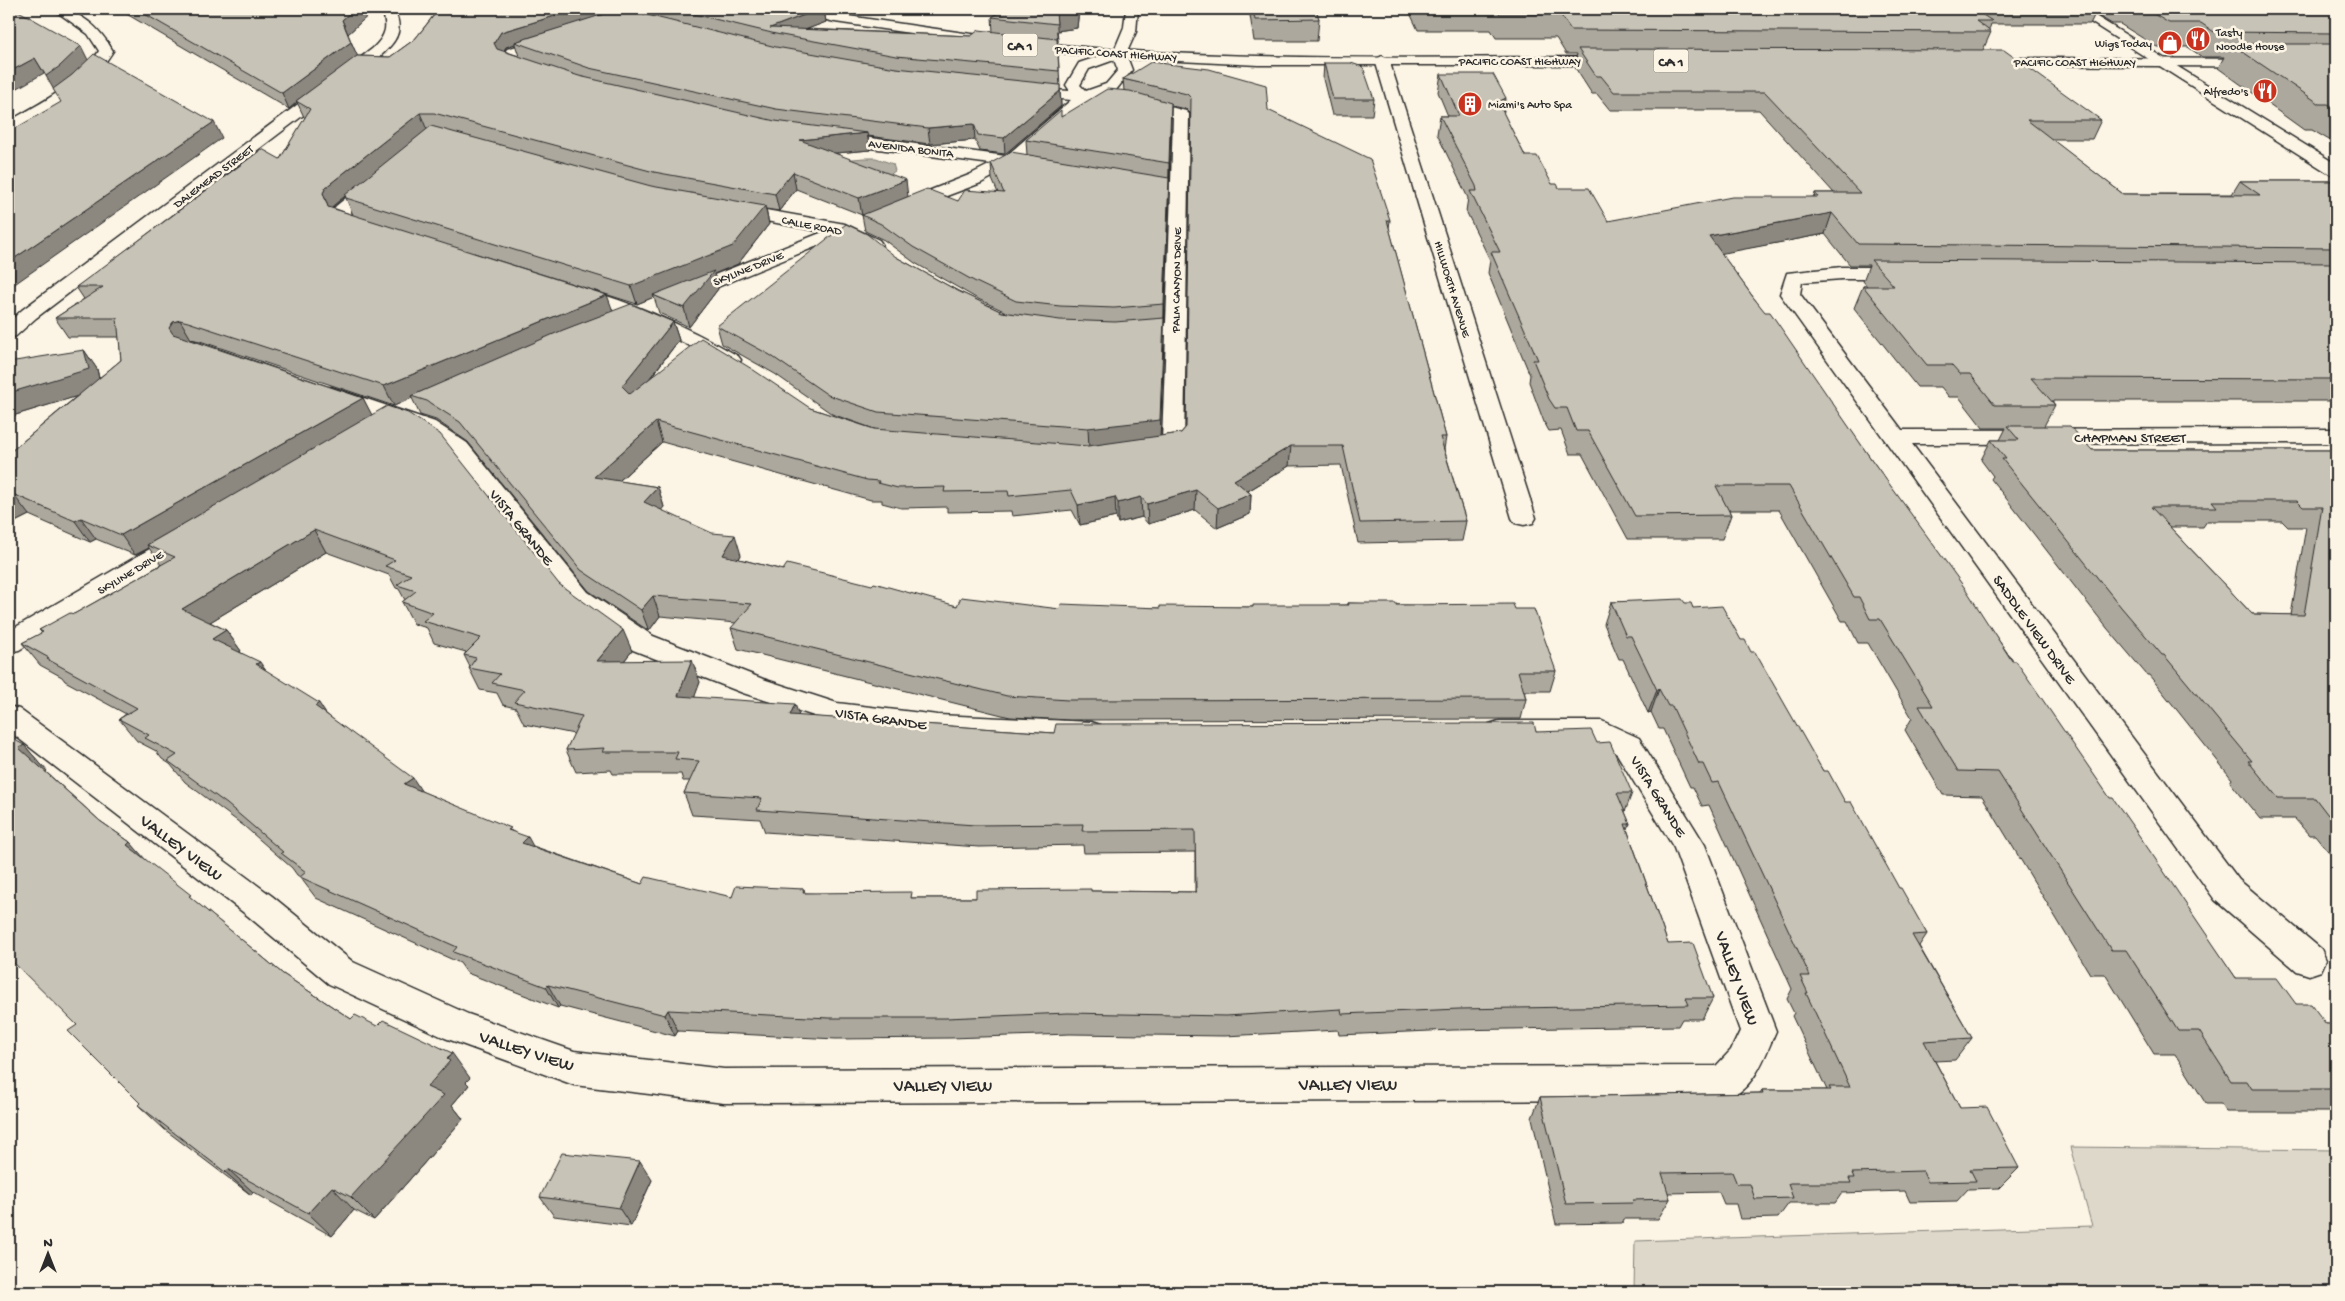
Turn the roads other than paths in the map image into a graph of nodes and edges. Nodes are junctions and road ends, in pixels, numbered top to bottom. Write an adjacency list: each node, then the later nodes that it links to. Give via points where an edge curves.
1 (58, 9): 16 (main road, via 101,39 106,51 99,65 76,86)
2 (387, 9): 33 (main road, DALEMEAD STREET, via 393,19 394,30 386,44 371,57)
3 (798, 9): 7 (main road, PACIFIC COAST HIGHWAY / CA 1, via 940,34)
4 (1132, 9): 7 (main road, via 1129,34)
5 (2076, 9): 11 (main road)
6 (568, 34): 13 (main road, via 512,52 508,59)
7 (1119, 54): 8 (main road, PACIFIC COAST HIGHWAY / CA 1, via 1258,61); 15 (main road, SKYLINE DRIVE, via 1125,70 1112,87); 15 (main road, via 1084,66 1073,85)
8 (1382, 60): 9 (main road, PACIFIC COAST HIGHWAY / CA 1); 43 (main road, HILLWORTH AVENUE)
9 (1624, 61)
10 (1972, 62): 11 (main road, PACIFIC COAST HIGHWAY)
11 (2160, 62): 12 (main road, PACIFIC COAST HIGHWAY); 21 (main road)
12 (2336, 63)
13 (553, 75)
14 (1008, 89): 15 (main road)
15 (1083, 97): 18 (main road, SKYLINE DRIVE); 23 (main road, PALM CANYON DRIVE, via 1131,101 1181,114)
16 (9, 127)
17 (818, 136): 18 (main road, AVENIDA BONITA)
18 (1010, 161): 19 (main road, AVENIDA BONITA); 25 (main road, SKYLINE DRIVE, via 975,179)
19 (1050, 168)
20 (392, 169): 26 (main road, via 342,210 344,220)
21 (2336, 172)
22 (1119, 179): 23 (main road)
23 (1178, 188): 32 (main road, PALM CANYON DRIVE)
24 (712, 206): 25 (main road, CALLE ROAD)
25 (843, 230): 27 (main road, CALLE ROAD); 30 (main road, SKYLINE DRIVE)
26 (391, 235)
27 (884, 252)
28 (1922, 274): 41 (main road, SADDLE VIEW DRIVE, via 1842,273 1794,277 1790,294)
29 (561, 289): 30 (main road)
30 (637, 312): 31 (main road, SKYLINE DRIVE); 35 (main road, via 688,335)
31 (612, 322)
32 (1175, 328): 34 (main road); 42 (main road, PALM CANYON DRIVE, via 1172,446)
33 (9, 332)
34 (1106, 333)
35 (750, 371)
36 (304, 384): 38 (main road, VISTA GRANDE)
37 (422, 403): 38 (main road)
38 (396, 415): 39 (main road); 48 (main road, VISTA GRANDE, via 427,427 459,448 579,598 643,643 754,686 836,713 938,726)
39 (373, 428)
40 (2336, 436): 41 (main road, CHAPMAN STREET)
41 (1894, 437): 50 (main road, SADDLE VIEW DRIVE, via 2227,890)
42 (1126, 452)
43 (1524, 518)
44 (206, 526): 45 (main road, SKYLINE DRIVE)
45 (9, 643)
46 (9, 716): 49 (main road, VALLEY VIEW, via 252,900 341,973 458,1027 574,1068 724,1086 1725,1082 1744,1062 1758,1031)
47 (1474, 732): 49 (main road, VISTA GRANDE, via 1602,732 1628,746)
48 (1119, 733)
49 (1689, 845)
50 (2308, 960)

